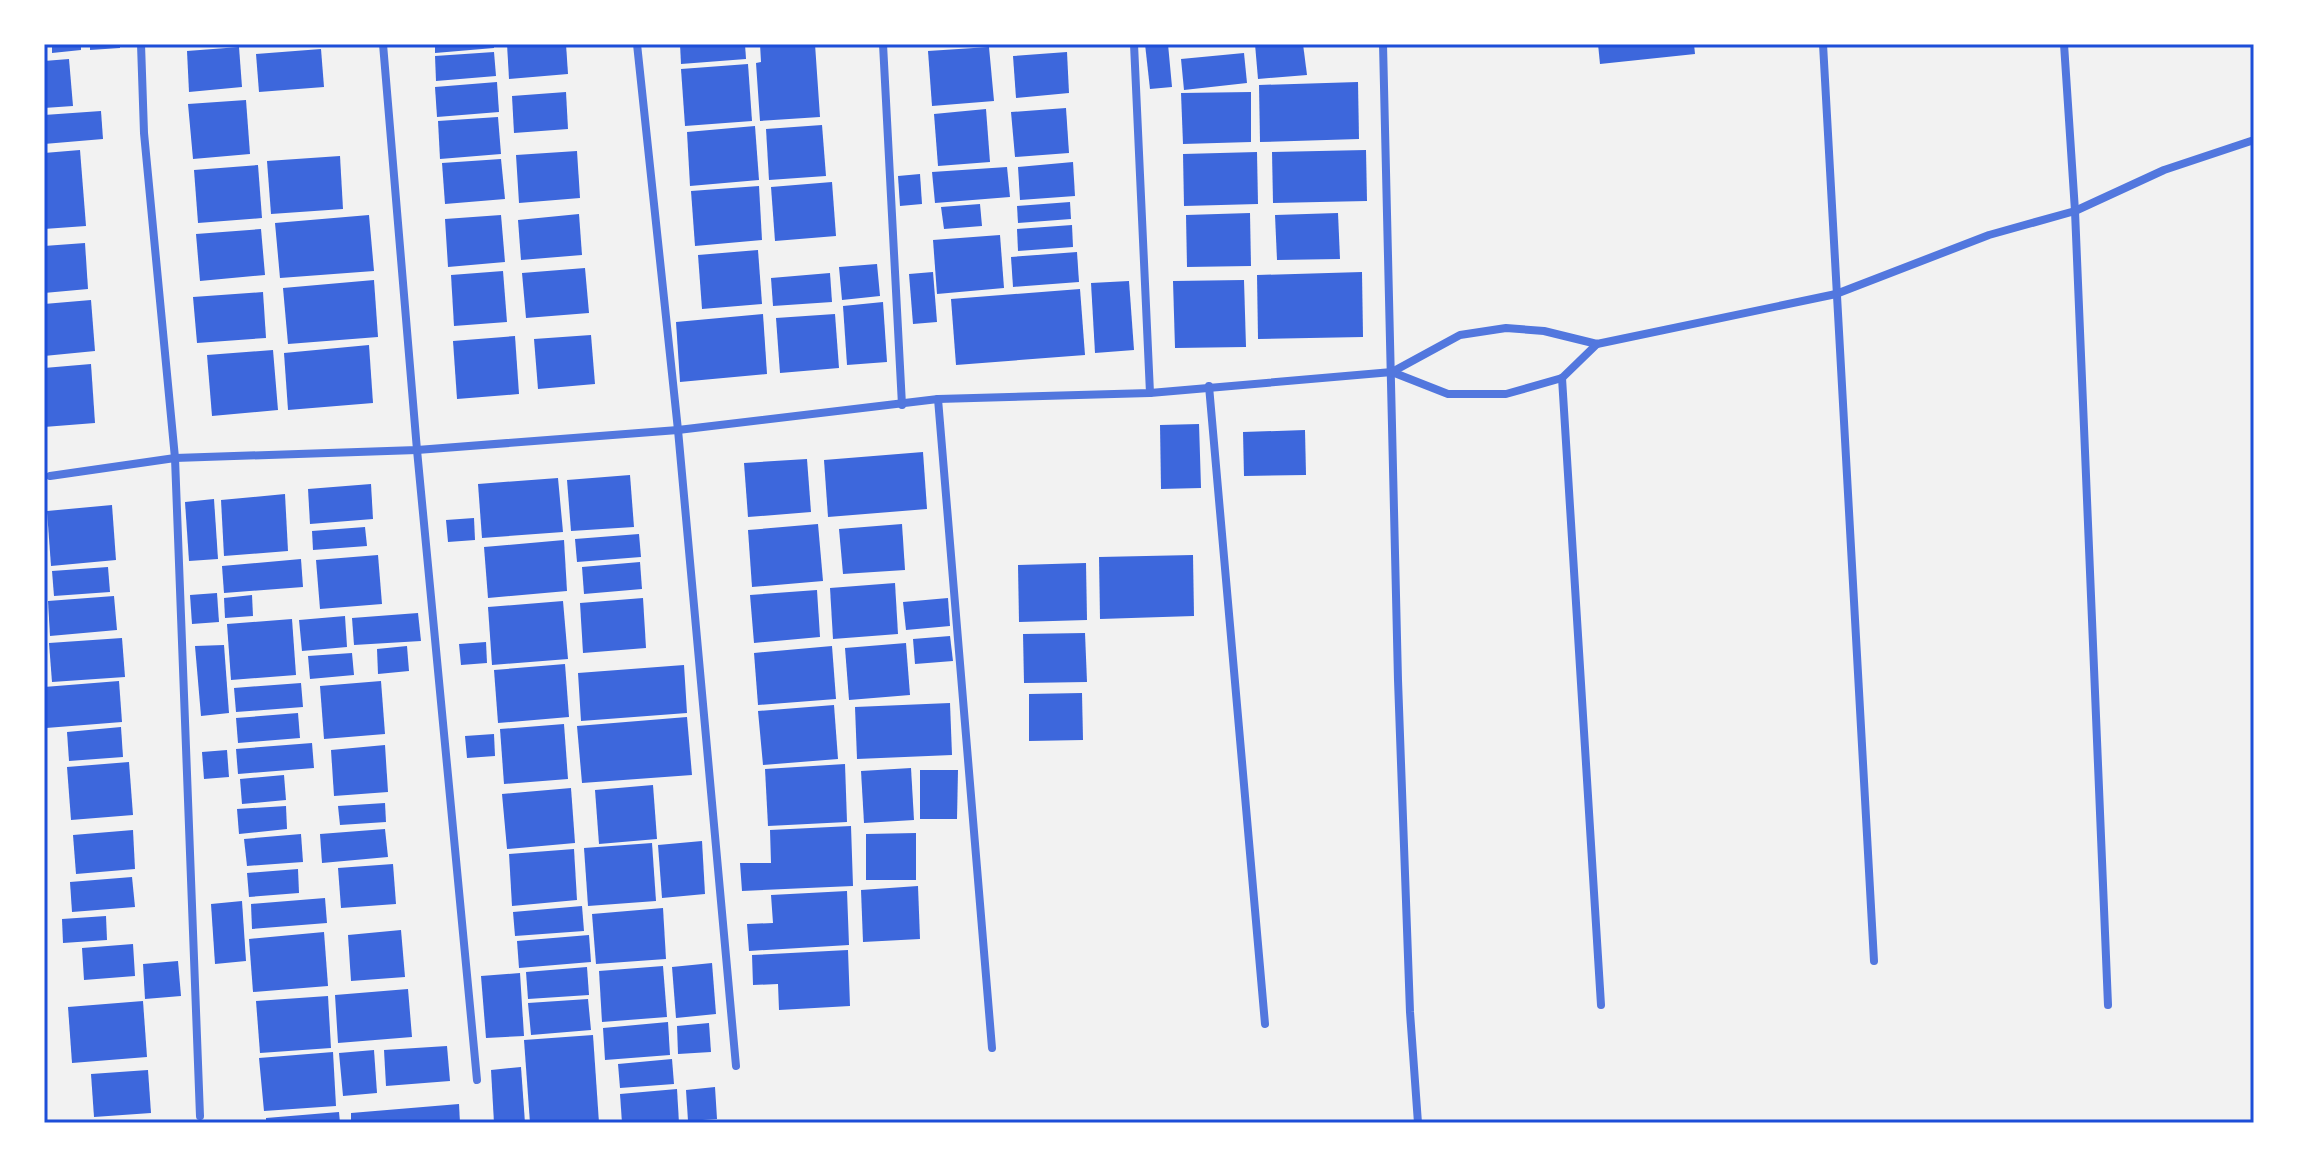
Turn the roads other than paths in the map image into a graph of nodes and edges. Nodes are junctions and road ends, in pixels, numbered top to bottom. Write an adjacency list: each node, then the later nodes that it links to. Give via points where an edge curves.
1 (141, 44): 21 (street, via 144,133)
2 (383, 44): 20 (street)
3 (637, 44): 19 (street)
4 (883, 44): 18 (street)
5 (1134, 44): 16 (street)
6 (1383, 44): 13 (street)
7 (1823, 44): 11 (street)
8 (2064, 44): 10 (street)
9 (2254, 140): 10 (street, via 2164,170)
10 (2075, 211): 11 (street, via 1989,235); 25 (street)
11 (1836, 294): 12 (street); 23 (street)
12 (1597, 344): 13 (street, via 1506,328 1460,335); 14 (street)
13 (1392, 372): 14 (street, via 1448,394 1506,394); 15 (street); 31 (street, via 1398,680)
14 (1562, 378): 24 (street)
15 (1209, 386): 16 (street); 26 (street)
16 (1150, 393): 17 (street)
17 (938, 399): 18 (street); 27 (street)
18 (902, 405): 19 (street)
19 (678, 430): 20 (street); 28 (street)
20 (417, 450): 21 (street); 29 (street)
21 (175, 458): 22 (street); 30 (street)
22 (50, 476)
23 (1874, 961)
24 (1601, 1005)
25 (2108, 1005)
26 (1265, 1024)
27 (992, 1048)
28 (736, 1066)
29 (477, 1080)
30 (200, 1116)
31 (1418, 1123)

